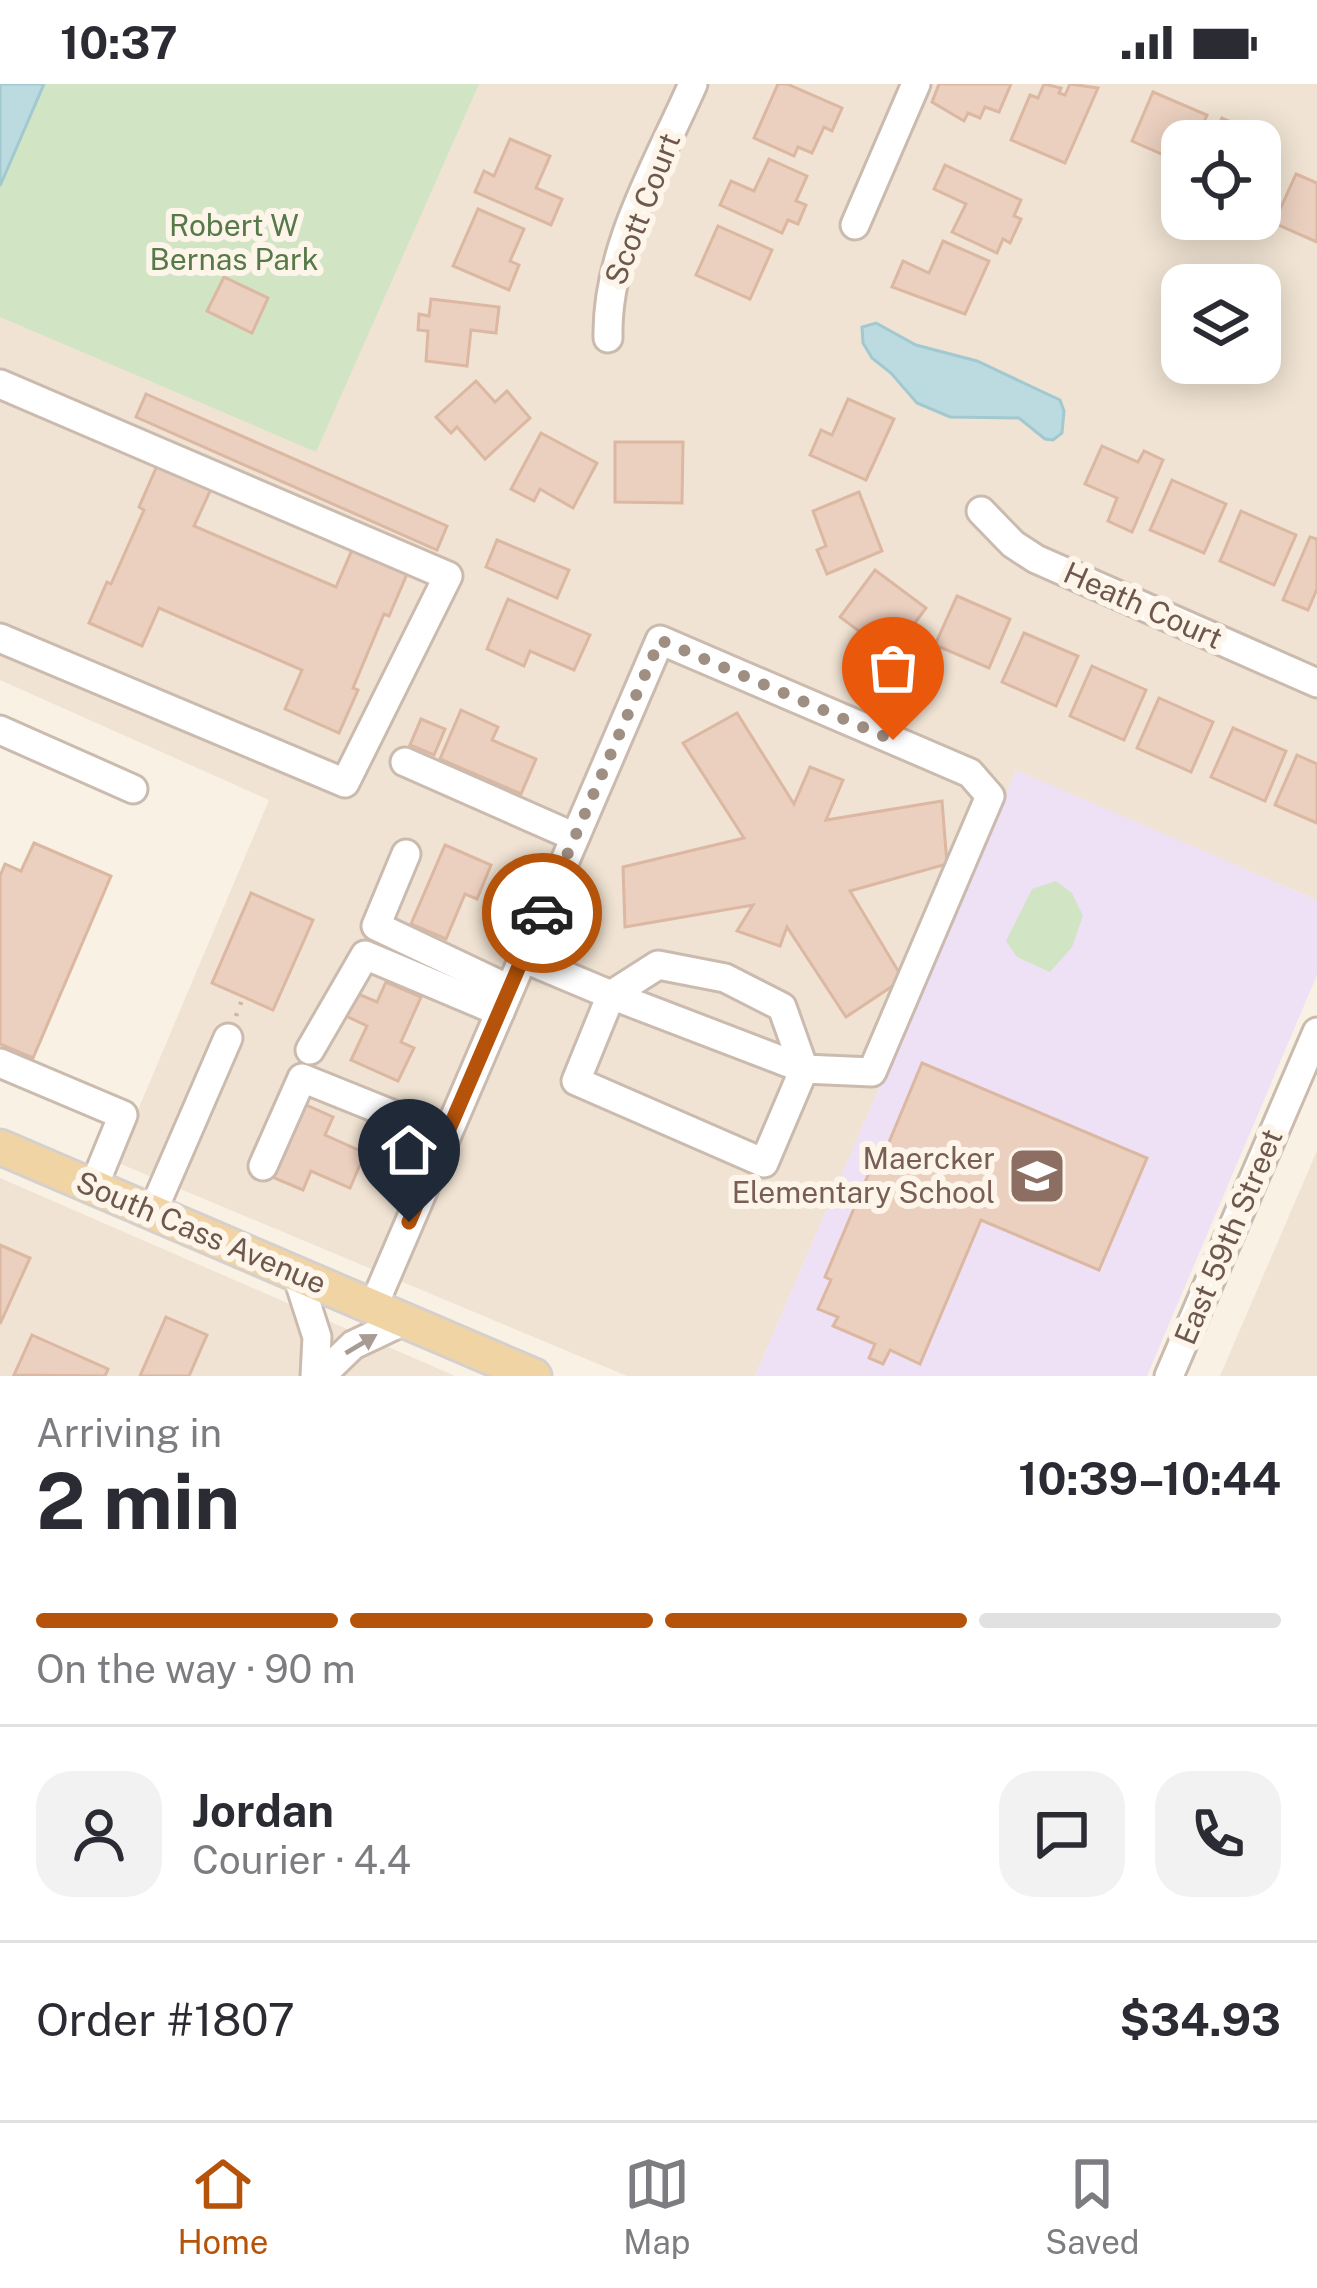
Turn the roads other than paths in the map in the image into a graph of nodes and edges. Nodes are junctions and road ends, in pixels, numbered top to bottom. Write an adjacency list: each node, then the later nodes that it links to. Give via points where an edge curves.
1 (693, 84): 4 (street, Scott Court, via 620,253)
2 (916, 84): 3 (street)
3 (855, 225)
4 (608, 338)
5 (0, 384): 7 (street, via 448,576 345,783)
6 (981, 512): 8 (street, Heath Court, via 1036,559)
7 (0, 638)
8 (1317, 683)
9 (0, 730): 11 (street)
10 (406, 761): 12 (street)
11 (133, 789)
12 (575, 837): 14 (street); 21 (street, via 660,640 970,773 990,796 872,1072)
13 (406, 854): 16 (street, via 376,926)
14 (523, 958): 15 (street); 16 (street)
15 (611, 995): 21 (street); 21 (street, via 658,964 725,978 782,1007); 21 (street, via 576,1081 764,1163)
16 (504, 1001): 19 (street, via 365,955); 22 (street)
17 (1317, 1032): 32 (street, East 59th Street)
18 (228, 1038): 26 (street)
19 (310, 1050)
20 (0, 1064): 25 (street, via 123,1115)
21 (804, 1070)
22 (446, 1136): 24 (street, via 302,1078); 28 (street)
23 (0, 1147): 25 (main road, South Cass Avenue)
24 (263, 1166)
25 (93, 1188): 26 (main road, South Cass Avenue)
26 (152, 1213): 27 (main road, South Cass Avenue)
27 (297, 1275): 28 (main road, South Cass Avenue); 30 (street, via 317,1336)
28 (373, 1306): 29 (main road, South Cass Avenue)
29 (406, 1320): 30 (street, one-way to 29, via 352,1345); 31 (main road, South Cass Avenue)
30 (318, 1376)
31 (534, 1376)
32 (1169, 1376)

